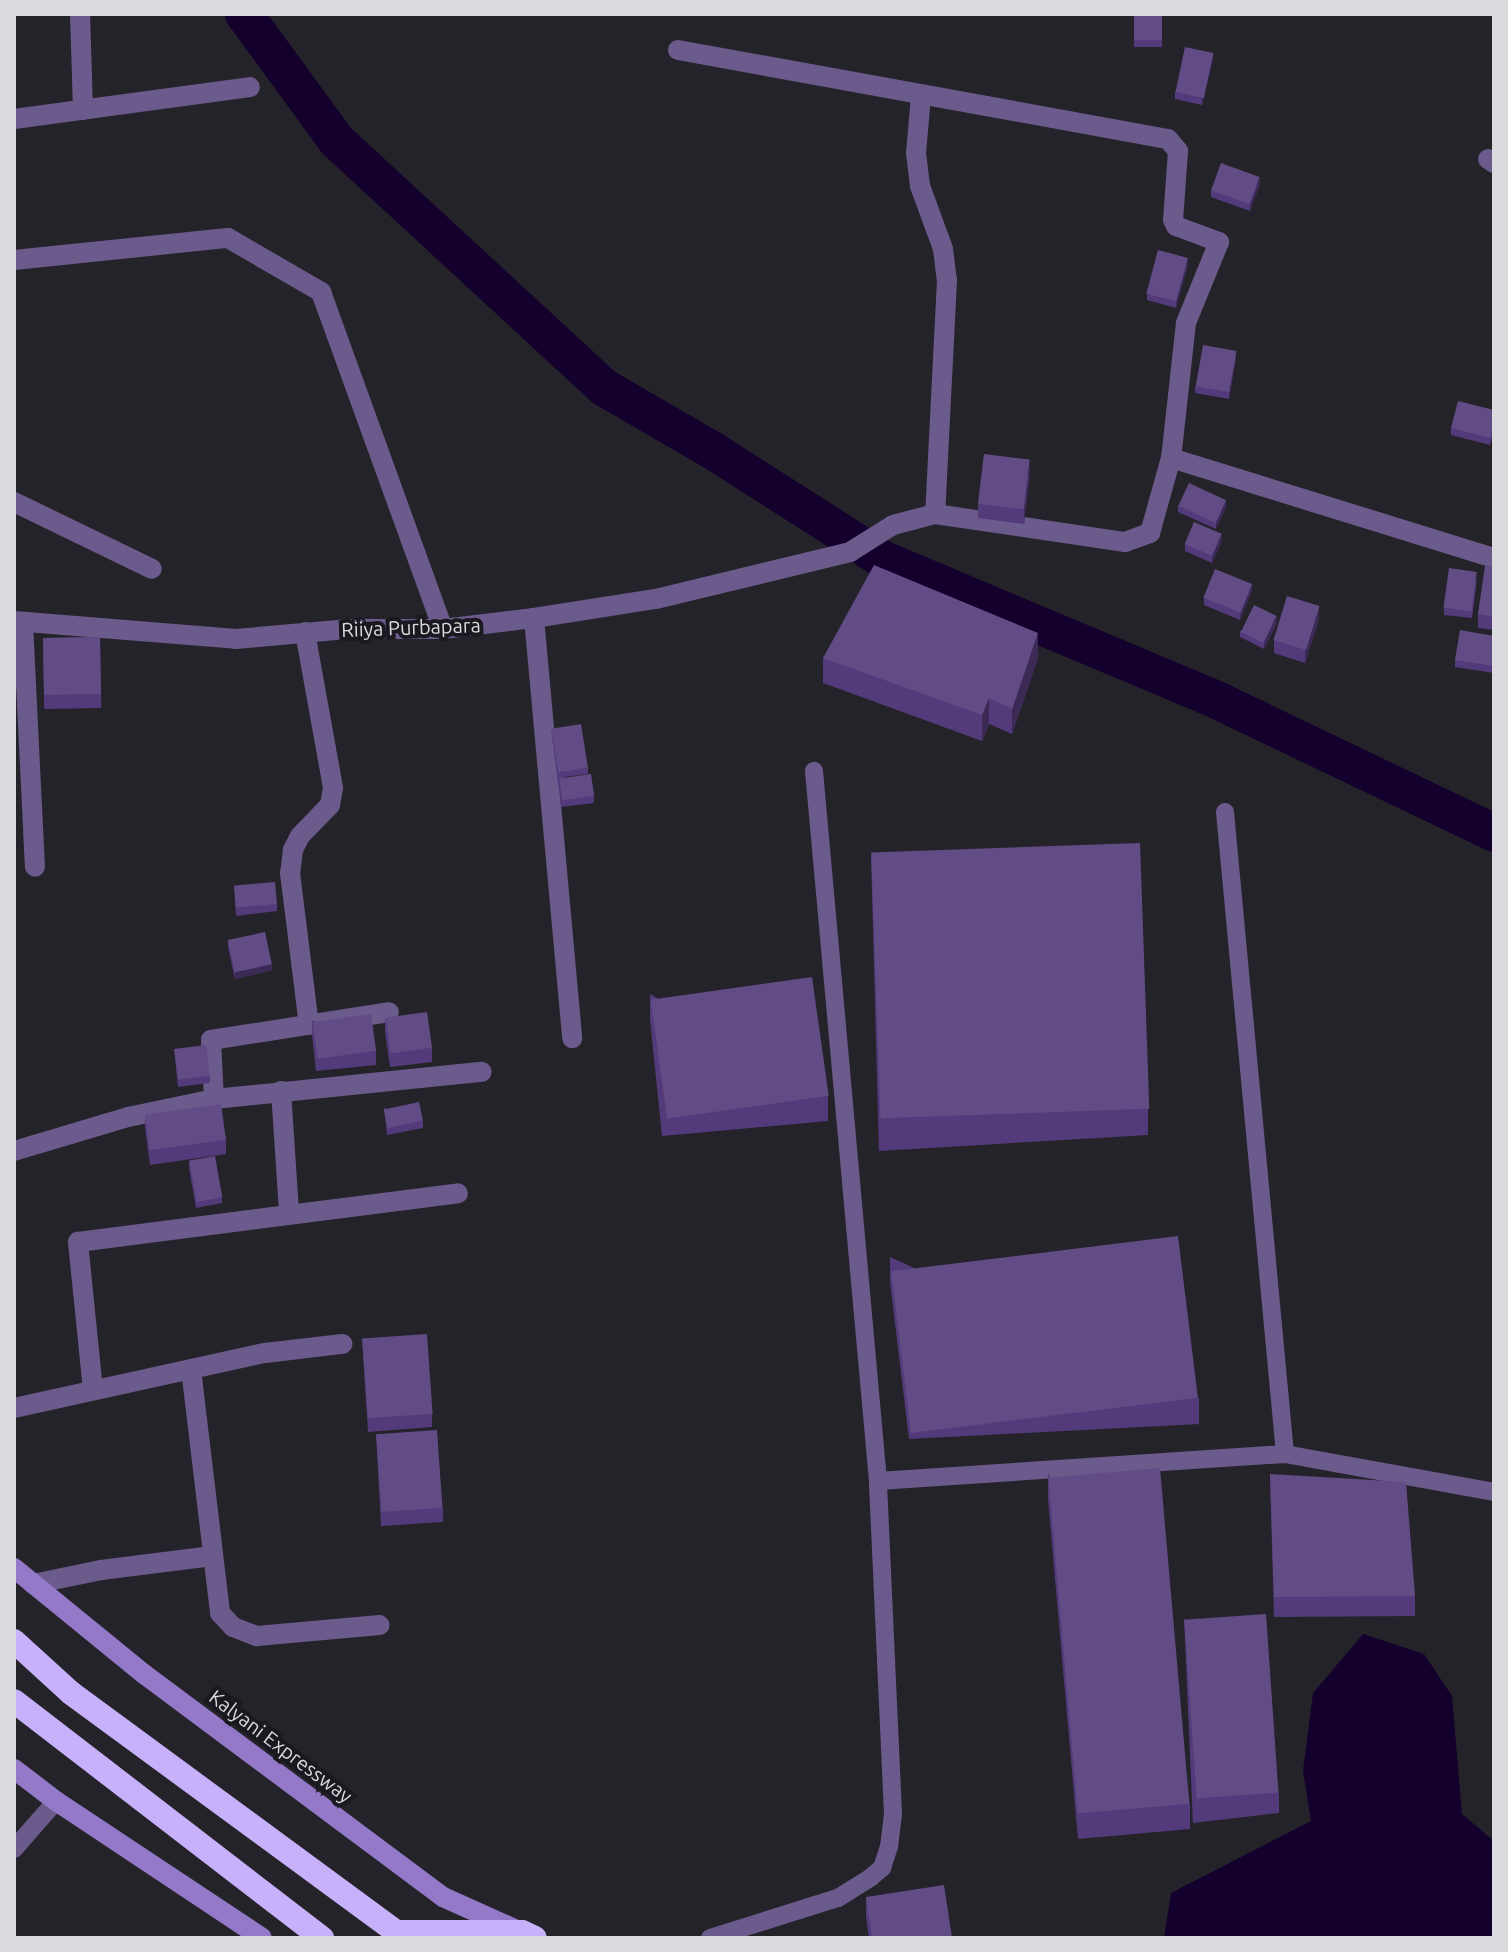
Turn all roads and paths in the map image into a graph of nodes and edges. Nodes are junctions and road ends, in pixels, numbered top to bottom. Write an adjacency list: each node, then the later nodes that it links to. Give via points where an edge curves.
1 (80, 14): 5 (street)
2 (678, 50): 4 (street)
3 (250, 87): 5 (street)
4 (921, 96): 8 (street, via 1159,135 1174,144 1178,151 1173,220 1176,226 1219,242 1186,323); 10 (street, via 916,153 920,186 943,249 947,280)
5 (83, 110): 6 (street)
6 (14, 119)
7 (14, 260): 15 (street, via 228,238 321,292)
8 (1171, 458): 10 (street, via 1150,533 1139,539 1105,541); 11 (street)
9 (14, 502): 12 (street)
10 (935, 514): 13 (street, Riiya Purbapara, via 893,525 850,552 656,599)
11 (1494, 558)
12 (152, 569)
13 (534, 618): 15 (street, Riiya Purbapara); 22 (street)
14 (19, 622): 16 (street, Riiya Purbapara, via 236,639); 19 (street)
15 (443, 629): 16 (street, Riiya Purbapara)
16 (305, 632): 21 (street, via 333,788 330,805 300,836 290,873)
17 (814, 771): 34 (lane)
18 (1225, 812): 33 (lane)
19 (35, 867)
20 (389, 1012): 21 (street)
21 (309, 1025): 25 (street, via 211,1040)
22 (572, 1038)
23 (482, 1072): 24 (street)
24 (281, 1091): 25 (street); 28 (street)
25 (214, 1099): 26 (street, via 128,1117)
26 (14, 1151)
27 (458, 1193): 28 (street)
28 (289, 1213): 31 (street, via 78,1242)
29 (342, 1344): 30 (street)
30 (191, 1369): 31 (street); 36 (street)
31 (93, 1390): 32 (street)
32 (14, 1408)
33 (1285, 1454): 34 (lane); 35 (lane)
34 (878, 1481): 48 (lane, via 893,1814 882,1868 838,1898)
35 (1494, 1492)
36 (212, 1556): 38 (street); 39 (street, via 220,1613 233,1627 257,1636)
37 (14, 1568): 38 (street, Kalyani Expressway)
38 (33, 1584): 46 (street, Kalyani Expressway, via 144,1674 443,1897)
39 (380, 1625)
40 (14, 1641): 46 (highway, via 71,1693 396,1932)
41 (14, 1701): 45 (highway)
42 (14, 1769): 43 (street)
43 (56, 1801): 44 (lane); 47 (street)
44 (14, 1849)
45 (314, 1932)
46 (528, 1935)
47 (262, 1938)
48 (710, 1938)

